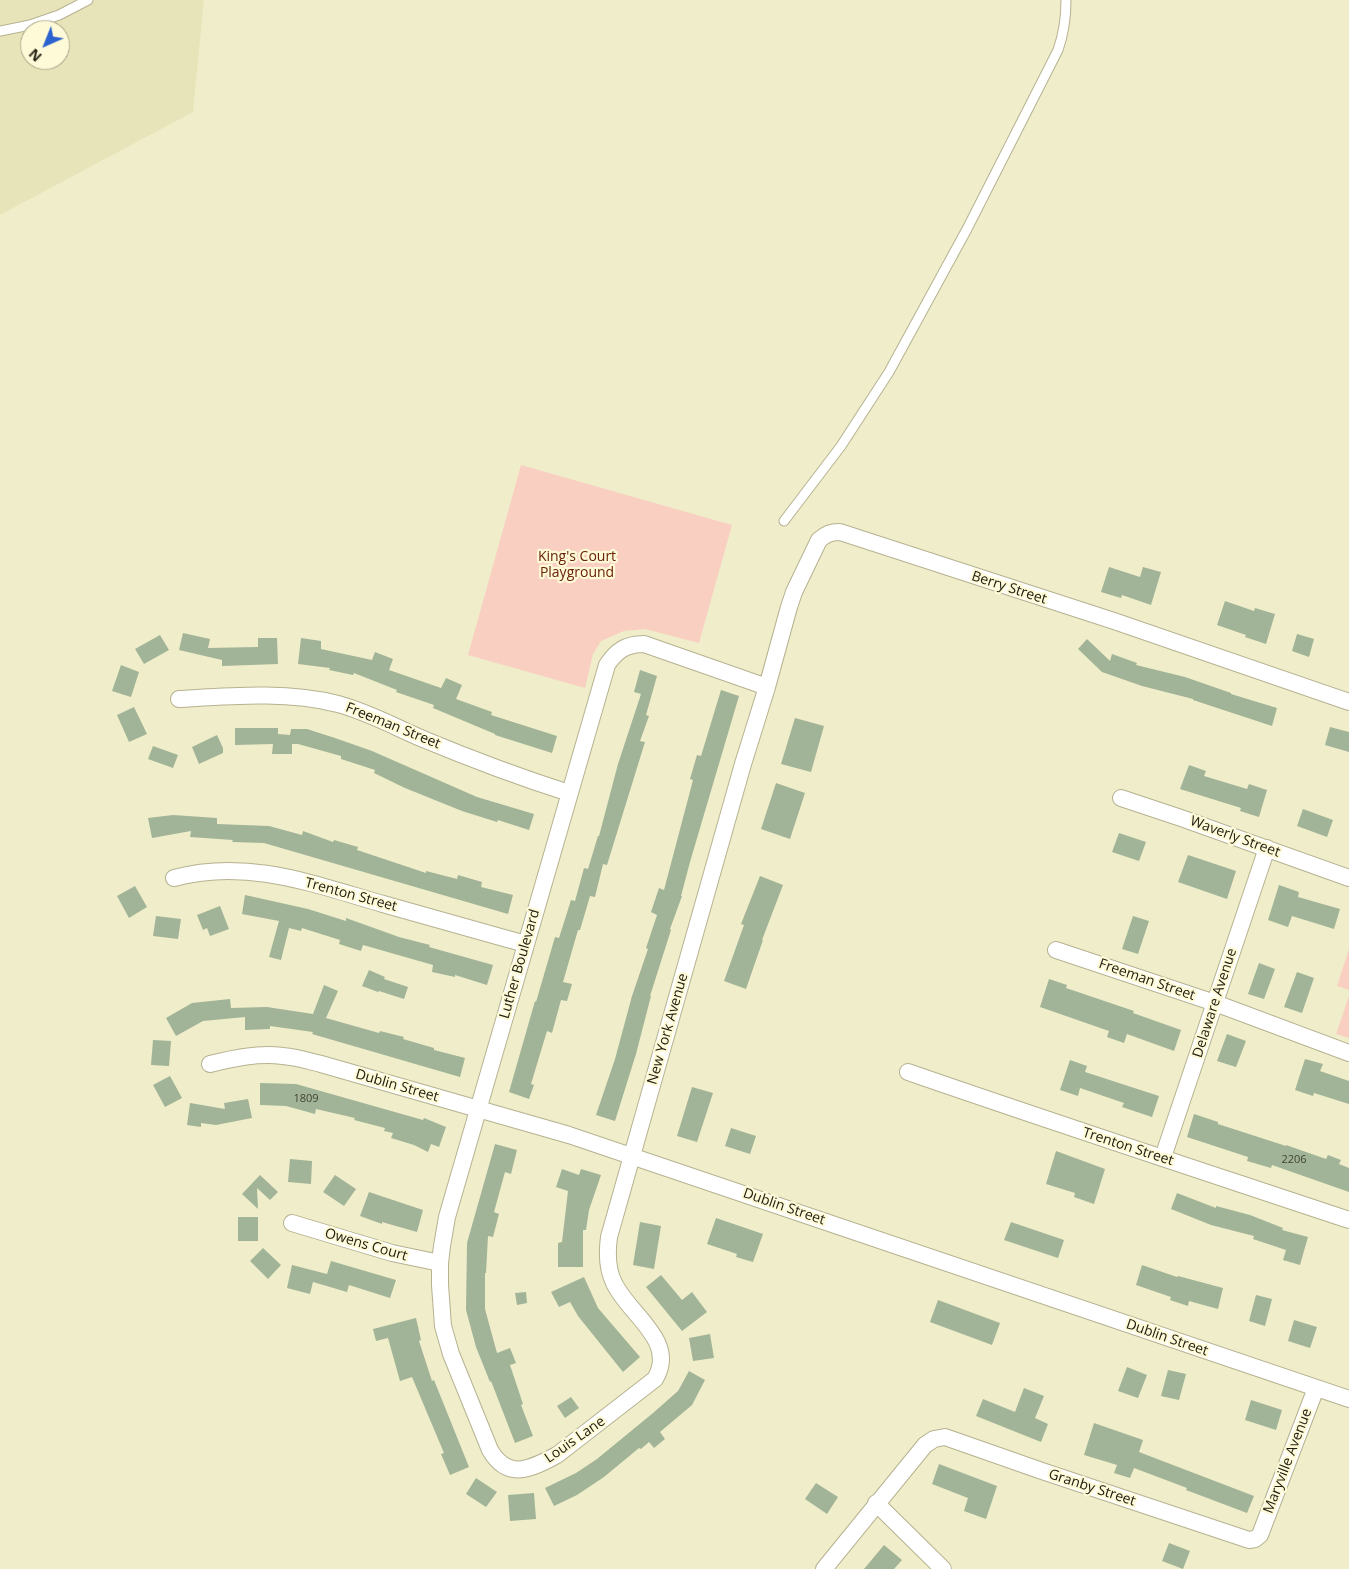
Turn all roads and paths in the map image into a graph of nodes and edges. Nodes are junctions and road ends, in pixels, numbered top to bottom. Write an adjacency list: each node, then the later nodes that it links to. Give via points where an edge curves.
1 (88, 0): 3 (lane, via 59,15)
2 (1066, 0): 4 (lane, via 1064,32 1058,50 967,228 889,372 841,446)
3 (0, 32)
4 (784, 521)
5 (767, 687): 7 (street, Berry Street, via 794,592 819,540 826,534 840,532); 8 (street, Luther Boulevard, via 644,644 622,648 606,665); 20 (street, New York Avenue)
6 (179, 699): 8 (street, Freeman Street, via 287,697 339,704 483,764)
7 (1349, 702)
8 (569, 792): 13 (street, Luther Boulevard)
9 (1121, 798): 10 (street, Waverly Street)
10 (1267, 848): 12 (street, Waverly Street); 15 (street, Delaware Avenue)
11 (174, 878): 13 (street, Trenton Street, via 216,871 262,872)
12 (1349, 878)
13 (526, 944): 19 (street, Luther Boulevard)
14 (1056, 950): 15 (street, Freeman Street)
15 (1215, 1003): 16 (street, Freeman Street); 21 (street, Delaware Avenue)
16 (1349, 1053)
17 (210, 1064): 19 (street, Dublin Street, via 239,1057 284,1056)
18 (908, 1072): 21 (street, Trenton Street, via 1067,1128)
19 (479, 1110): 20 (street, Dublin Street); 24 (street, Luther Boulevard, via 447,1217)
20 (632, 1156): 25 (street, New York Avenue, via 609,1237 609,1267 624,1299 656,1339); 26 (street, Dublin Street)
21 (1163, 1157): 22 (street, Trenton Street)
22 (1349, 1220)
23 (292, 1223): 24 (street, Owens Court, via 392,1253)
24 (440, 1263): 28 (street, Luther Boulevard, via 446,1338)
25 (662, 1361): 28 (street, Louis Lane, via 654,1379 557,1455 540,1464 522,1470 503,1466 496,1460)
26 (1316, 1388): 27 (street, Dublin Street); 30 (street, Maryville Avenue)
27 (1349, 1399)
28 (483, 1433)
29 (876, 1504): 30 (street, Granby Street, via 924,1445 945,1437 1249,1540); 31 (street); 32 (street)
30 (1260, 1535)
31 (824, 1569)
32 (943, 1569)

